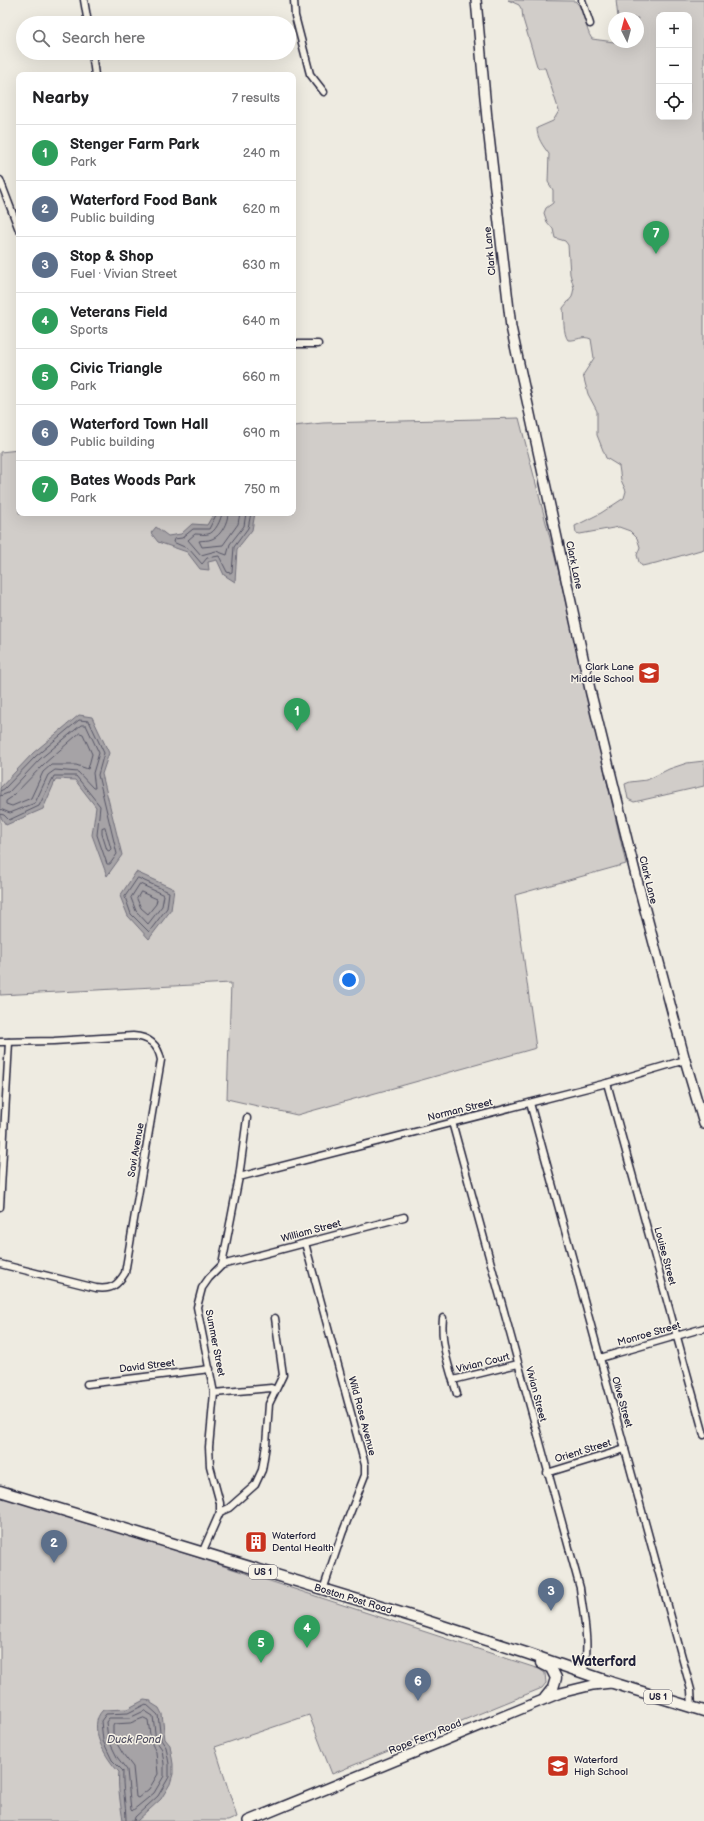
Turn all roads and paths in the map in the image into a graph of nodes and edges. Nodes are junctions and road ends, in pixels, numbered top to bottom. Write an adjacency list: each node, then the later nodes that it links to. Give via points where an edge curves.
1 (84, 0): 5 (street)
2 (294, 0): 6 (street)
3 (476, 0): 18 (main road, Clark Lane, via 502,262 511,327 591,694)
4 (582, 0): 8 (street)
5 (87, 16)
6 (294, 16)
7 (296, 23): 11 (street, via 310,74)
8 (590, 24)
9 (93, 60): 10 (street)
10 (95, 72)
11 (324, 92)
12 (0, 180): 13 (street)
13 (16, 222)
14 (296, 344): 15 (street)
15 (318, 344)
16 (0, 1042): 17 (street, Savi Avenue)
17 (9, 1042): 25 (street); 28 (street, Savi Avenue, via 143,1037 155,1044 160,1051 161,1060 125,1273 120,1281 114,1287 96,1288)
18 (685, 1060): 19 (street, Norman Street); 23 (main road, Clark Lane)
19 (607, 1083): 20 (street, Norman Street); 33 (street, Louise Street)
20 (530, 1103): 22 (street, Norman Street); 34 (street, Olive Street)
21 (247, 1118): 24 (street)
22 (452, 1122): 24 (street, Norman Street); 35 (street, Vivian Street)
23 (704, 1124)
24 (239, 1177): 29 (street)
25 (0, 1207)
26 (404, 1217): 27 (street, William Street)
27 (305, 1243): 29 (street, William Street); 48 (street, Wild Rose Avenue, via 365,1465 365,1475)
28 (0, 1264)
29 (222, 1265): 36 (street, Summer Street, via 202,1288 197,1307)
30 (275, 1318): 39 (street, via 283,1375)
31 (443, 1318): 37 (street, Vivian Court, via 444,1341)
32 (704, 1328): 33 (street, Monroe Street)
33 (677, 1336): 34 (street, Monroe Street); 42 (street, Louise Street)
34 (600, 1358): 43 (street, Olive Street)
35 (518, 1364): 37 (street, Vivian Court); 44 (street, Vivian Street)
36 (210, 1368): 38 (street, David Street); 40 (street, Summer Street)
37 (453, 1380): 41 (street, Vivian Court)
38 (87, 1384)
39 (275, 1390): 40 (street, via 271,1388); 46 (street, via 267,1411 266,1445 260,1477 229,1508)
40 (214, 1393): 46 (street, Summer Street, via 209,1447 210,1466)
41 (457, 1394)
42 (704, 1435)
43 (625, 1449): 44 (street, Orient Street); 53 (street, Olive Street, via 692,1690)
44 (547, 1472): 50 (street, Vivian Street, via 580,1588 587,1662)
45 (0, 1491): 47 (main road, Boston Post Road / US 1)
46 (220, 1512): 47 (street)
47 (202, 1553): 48 (main road, Boston Post Road / US 1)
48 (323, 1590): 49 (main road, Boston Post Road / US 1)
49 (526, 1653): 50 (main road, Boston Post Road / US 1); 52 (main road, via 551,1668 555,1674 556,1682)
50 (583, 1673): 51 (main road, Boston Post Road / US 1)
51 (613, 1684): 52 (main road, Rope Ferry Road, via 584,1686); 53 (main road, Boston Post Road / US 1)
52 (545, 1698): 55 (main road, Rope Ferry Road)
53 (692, 1707): 54 (main road, Boston Post Road / US 1)
54 (704, 1711)
55 (248, 1821)

